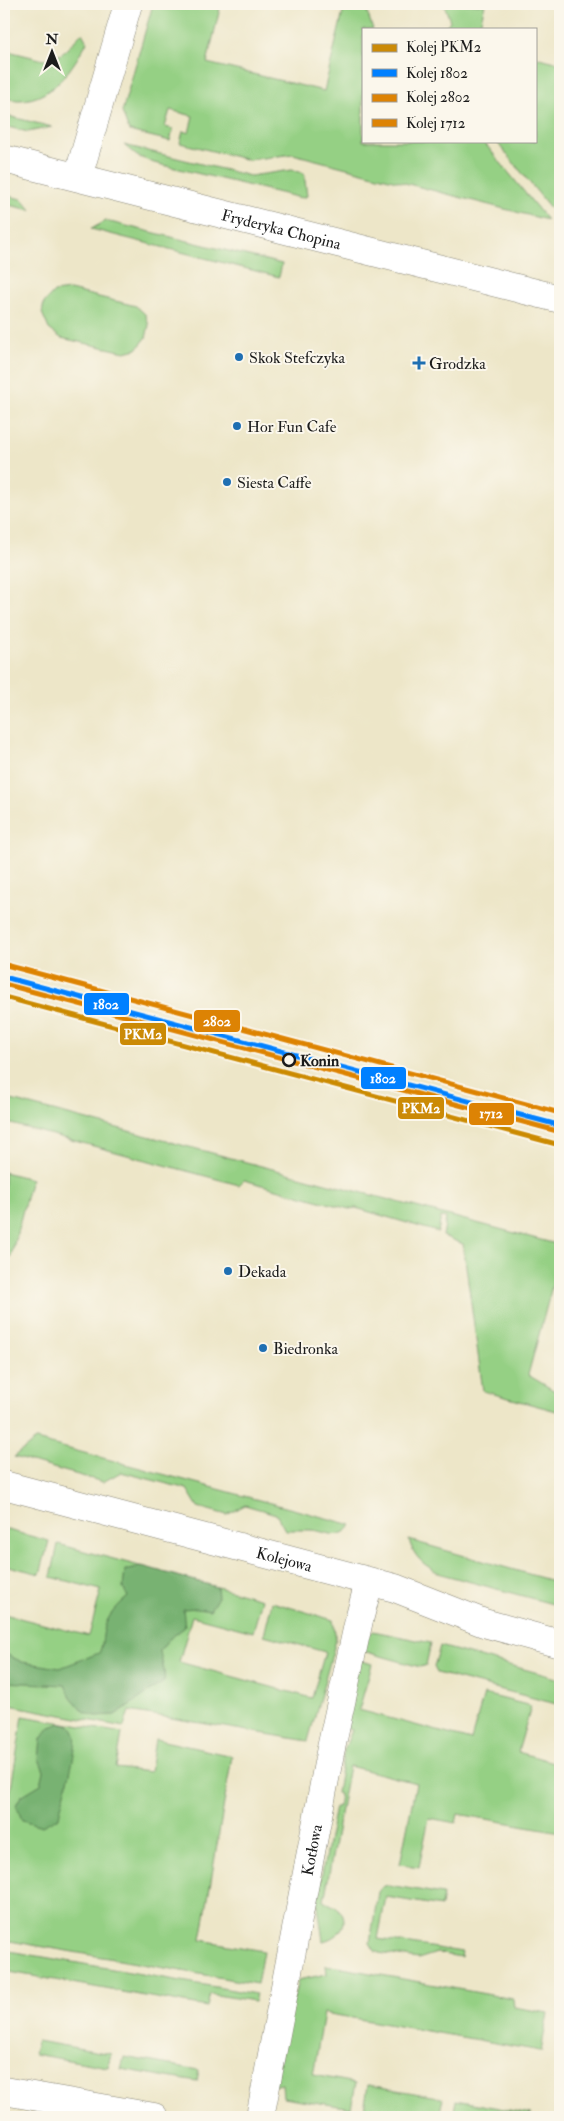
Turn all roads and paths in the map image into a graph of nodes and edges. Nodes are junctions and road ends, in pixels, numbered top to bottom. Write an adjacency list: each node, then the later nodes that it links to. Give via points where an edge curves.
1 (128, 4): 3 (street)
2 (4, 159): 3 (street, Fryderyka Chopina)
3 (78, 178): 4 (street, Fryderyka Chopina)
4 (560, 299)
5 (4, 1486): 6 (street, Kolejowa)
6 (369, 1582): 7 (street, Kolejowa, via 395,1588 484,1623); 10 (street, Kotłowa, via 330,1753)
7 (560, 1644)
8 (4, 2091): 9 (street)
9 (154, 2117)
10 (260, 2117)

